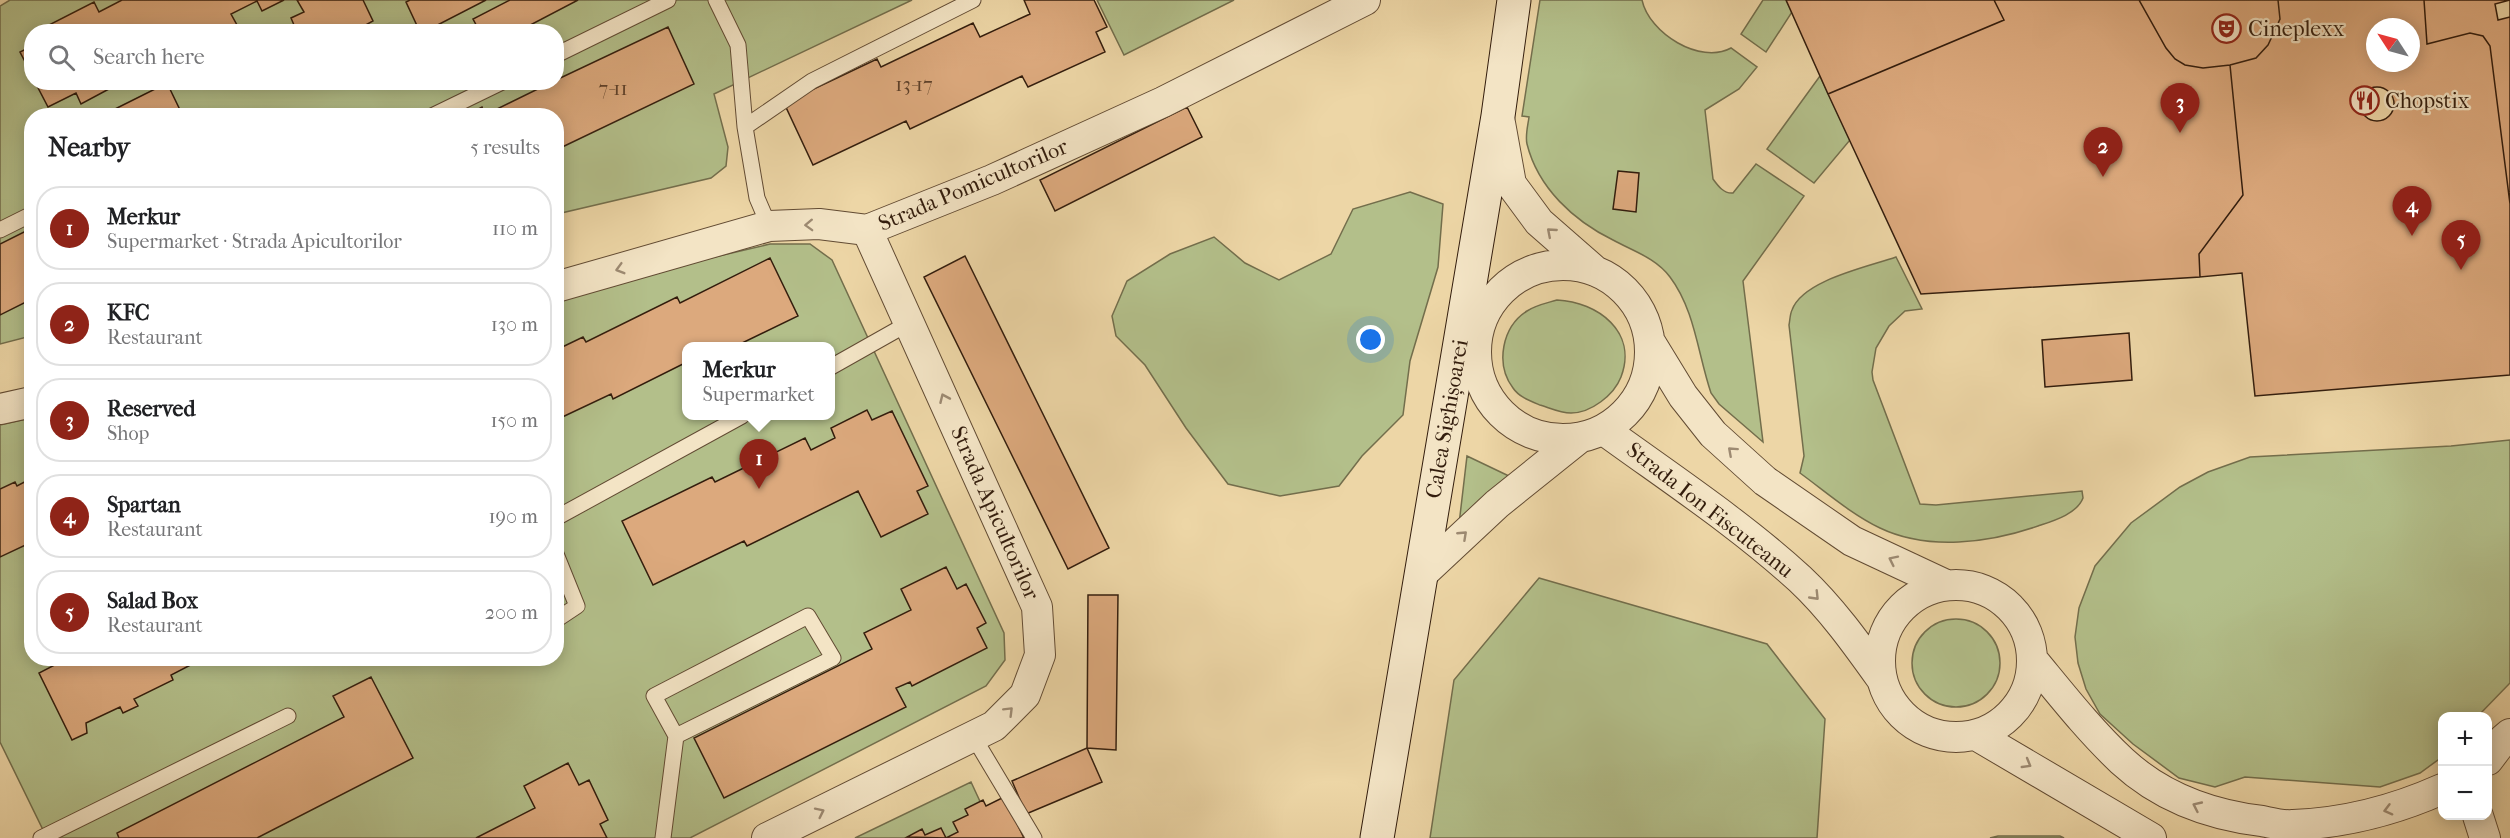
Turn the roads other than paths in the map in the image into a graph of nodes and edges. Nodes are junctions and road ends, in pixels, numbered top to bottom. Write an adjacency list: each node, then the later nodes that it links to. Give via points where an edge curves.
1 (668, 0): 6 (lane)
2 (716, 0): 10 (lane, via 738,45)
3 (974, 0): 10 (lane, via 812,81)
4 (1365, 0): 14 (street, Strada Pomicultorilor, via 1164,102 992,180)
5 (1514, 0): 9 (main road, Calea Sighișoarei)
6 (564, 51)
7 (486, 90): 8 (lane)
8 (448, 108)
9 (1498, 116): 15 (street, one-way to 9, via 1539,222 1511,184); 18 (main road, Calea Sighișoarei)
10 (746, 127): 12 (lane, via 757,198)
11 (24, 218): 13 (lane)
12 (769, 226): 14 (street, Strada Pomicultorilor, one-way to 12, via 819,224); 16 (street, Strada Pomicultorilor, one-way to 16)
13 (0, 230)
14 (867, 230): 17 (street, Strada Apicultorilor)
15 (1595, 271): 18 (street, via 1570,265 1545,267 1522,276 1502,291); 19 (street, via 1616,282 1633,299)
16 (564, 285)
17 (909, 323): 20 (lane); 36 (street, Strada Apicultorilor, one-way to 17, via 994,726 1025,695 1040,655 1037,607)
18 (1470, 332): 24 (street, via 1481,382 1492,404 1509,421 1530,434 1554,440); 27 (main road, Calea Sighișoarei)
19 (1650, 342): 24 (street, via 1649,368 1640,393 1625,414); 28 (street, one-way to 19, via 1852,541 1765,481 1713,434 1683,396)
20 (835, 365)
21 (24, 404): 22 (street)
22 (0, 409)
23 (735, 420): 25 (lane)
24 (1591, 434): 27 (street, one-way to 24, via 1497,504); 31 (street, Strada Ion Fiscuteanu, one-way to 31, via 1734,524 1800,579)
25 (564, 514)
26 (564, 574): 29 (lane, via 577,606)
27 (1421, 575): 44 (main road, Calea Sighișoarei)
28 (1946, 585): 30 (street, via 1971,586 1995,595 2015,612 2027,634); 31 (street, via 1921,593 1900,608 1886,629 1879,653)
29 (564, 615)
30 (2032, 659): 34 (street, via 2028,684 2017,707 1999,724); 38 (street, one-way to 30, via 2369,815 2291,825 2209,812 2157,788 2124,763 2087,726)
31 (1881, 678): 34 (street, via 1890,701 1906,720 1928,733 1952,738)
32 (288, 716): 40 (lane)
33 (2510, 734): 37 (street)
34 (1976, 735): 45 (street, one-way to 45)
35 (676, 736): 35 (lane, via 833,658 808,616 654,696); 41 (lane)
36 (973, 736): 42 (street, Strada Apicultorilor, one-way to 36); 43 (lane)
37 (2492, 753)
38 (2438, 791)
39 (2479, 820): 46 (street)
40 (41, 838)
41 (663, 838)
42 (767, 838)
43 (1034, 838)
44 (1377, 838)
45 (2151, 838)
46 (2485, 838)

